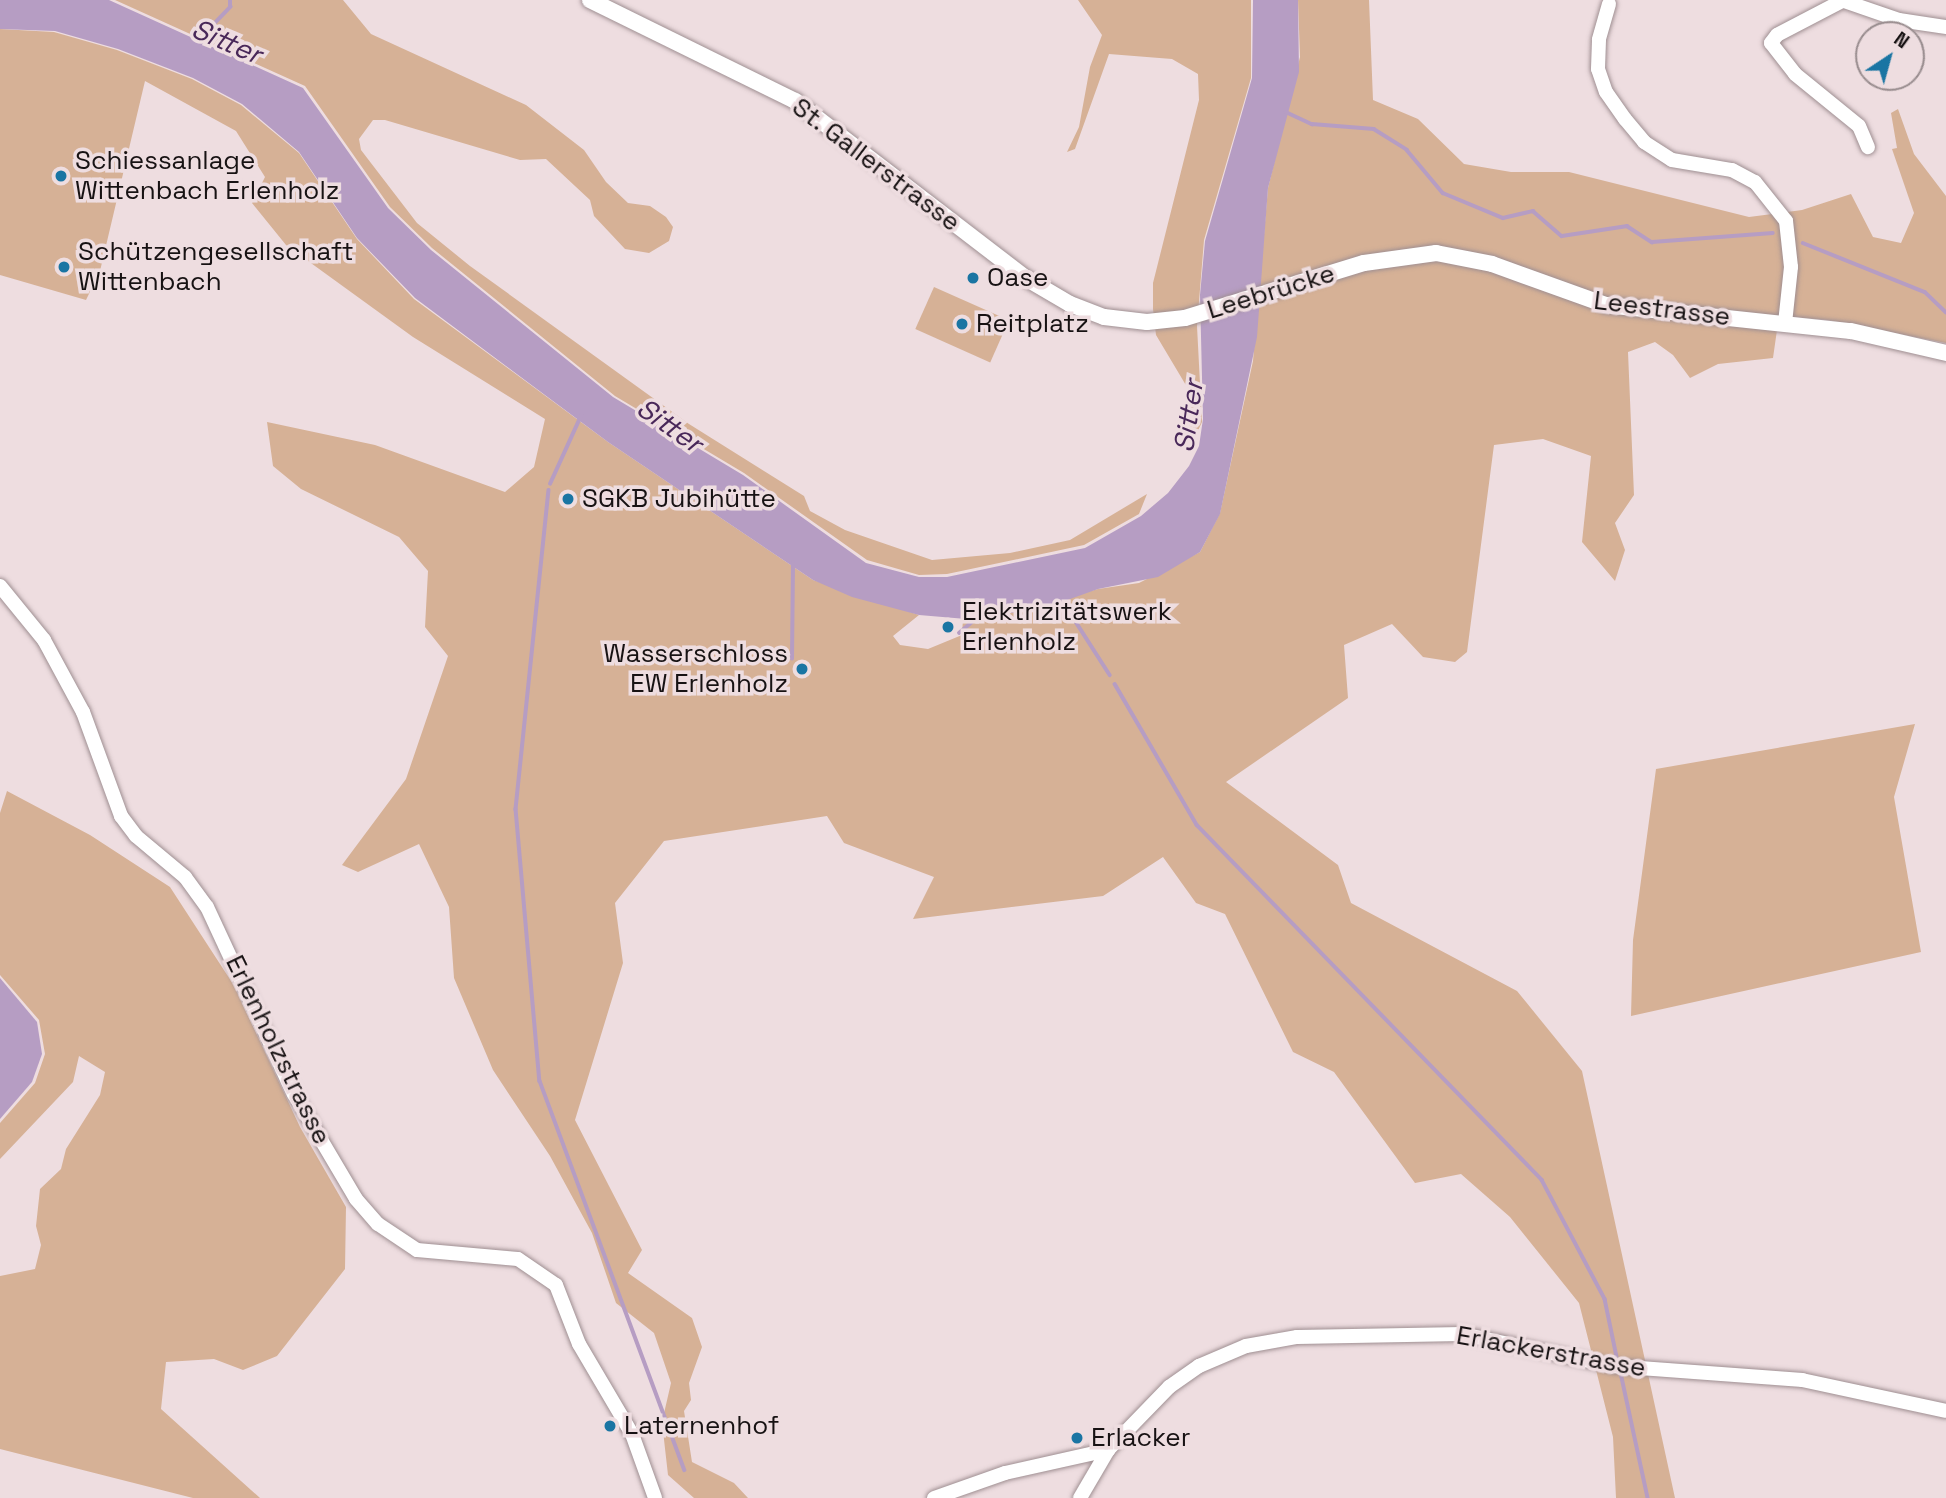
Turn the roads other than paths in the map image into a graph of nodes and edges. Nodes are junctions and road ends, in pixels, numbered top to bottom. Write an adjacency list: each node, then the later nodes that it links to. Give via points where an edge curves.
1 (590, 0): 7 (street, St. Gallerstrasse, via 795,102 1056,297 1104,317)
2 (1842, 0): 4 (street, via 1899,20); 5 (street, via 1777,35 1773,50 1859,126)
3 (1609, 4): 8 (street, via 1599,40 1598,69 1625,120 1649,147 1672,160 1732,170 1755,182 1786,221 1791,267)
4 (1946, 27)
5 (1868, 147)
6 (1382, 259): 7 (street, Leebrücke); 8 (street, Leestrasse, via 1416,254 1462,256 1606,305)
7 (1159, 322)
8 (1785, 323): 9 (street, Leestrasse, via 1851,331)
9 (1946, 353)
10 (0, 586): 13 (street, Erlenholzstrasse, via 44,640 83,712 121,816 136,836 185,877 207,907 294,1094 356,1199 378,1224 417,1250 517,1259 536,1267 556,1285 579,1344 632,1434)
11 (1946, 1411): 12 (street, Erlackerstrasse, via 1802,1380 1613,1366 1462,1334 1297,1337 1246,1346 1199,1366 1169,1387)
12 (1108, 1450): 14 (street, via 1005,1473); 15 (street, Erlackerstrasse)
13 (655, 1498)
14 (934, 1498)
15 (1080, 1498)

